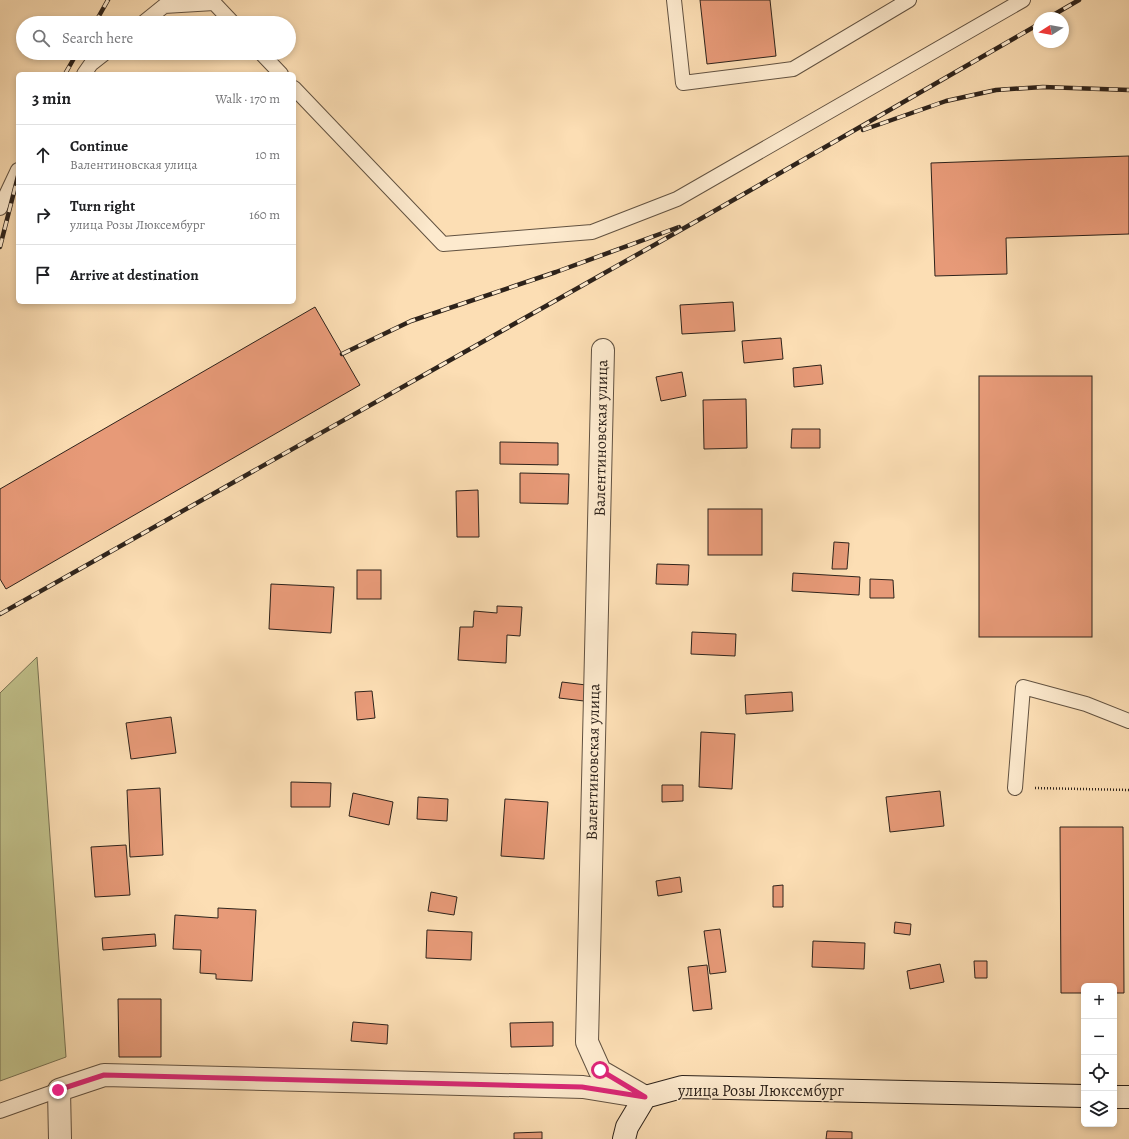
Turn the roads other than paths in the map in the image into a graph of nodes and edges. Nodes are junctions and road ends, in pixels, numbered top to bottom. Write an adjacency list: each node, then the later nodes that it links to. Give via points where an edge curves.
1 (674, 0): 2 (lane, via 683,83 793,69)
2 (909, 0)
3 (1023, 0): 10 (lane, via 677,199 592,232 443,244)
4 (152, 16): 5 (lane, via 164,6 214,3)
5 (226, 16)
6 (96, 60): 8 (lane)
7 (268, 60): 9 (lane)
8 (85, 72)
9 (279, 72)
10 (296, 90)
11 (16, 174): 12 (lane)
12 (0, 208)
13 (603, 350): 18 (street, Валентиновская улица, via 587,1042 600,1070)
14 (1129, 721): 15 (lane, via 1086,704 1023,687)
15 (1015, 788)
16 (58, 1090): 18 (street, улица Розы Люксембург, via 104,1075 582,1087); 21 (lane); 22 (street)
17 (1081, 1096): 18 (street, улица Розы Люксембург, via 682,1087)
18 (645, 1097): 23 (street, via 627,1128)
19 (1117, 1097): 20 (street)
20 (1129, 1097)
21 (0, 1111)
22 (60, 1139)
23 (624, 1139)

